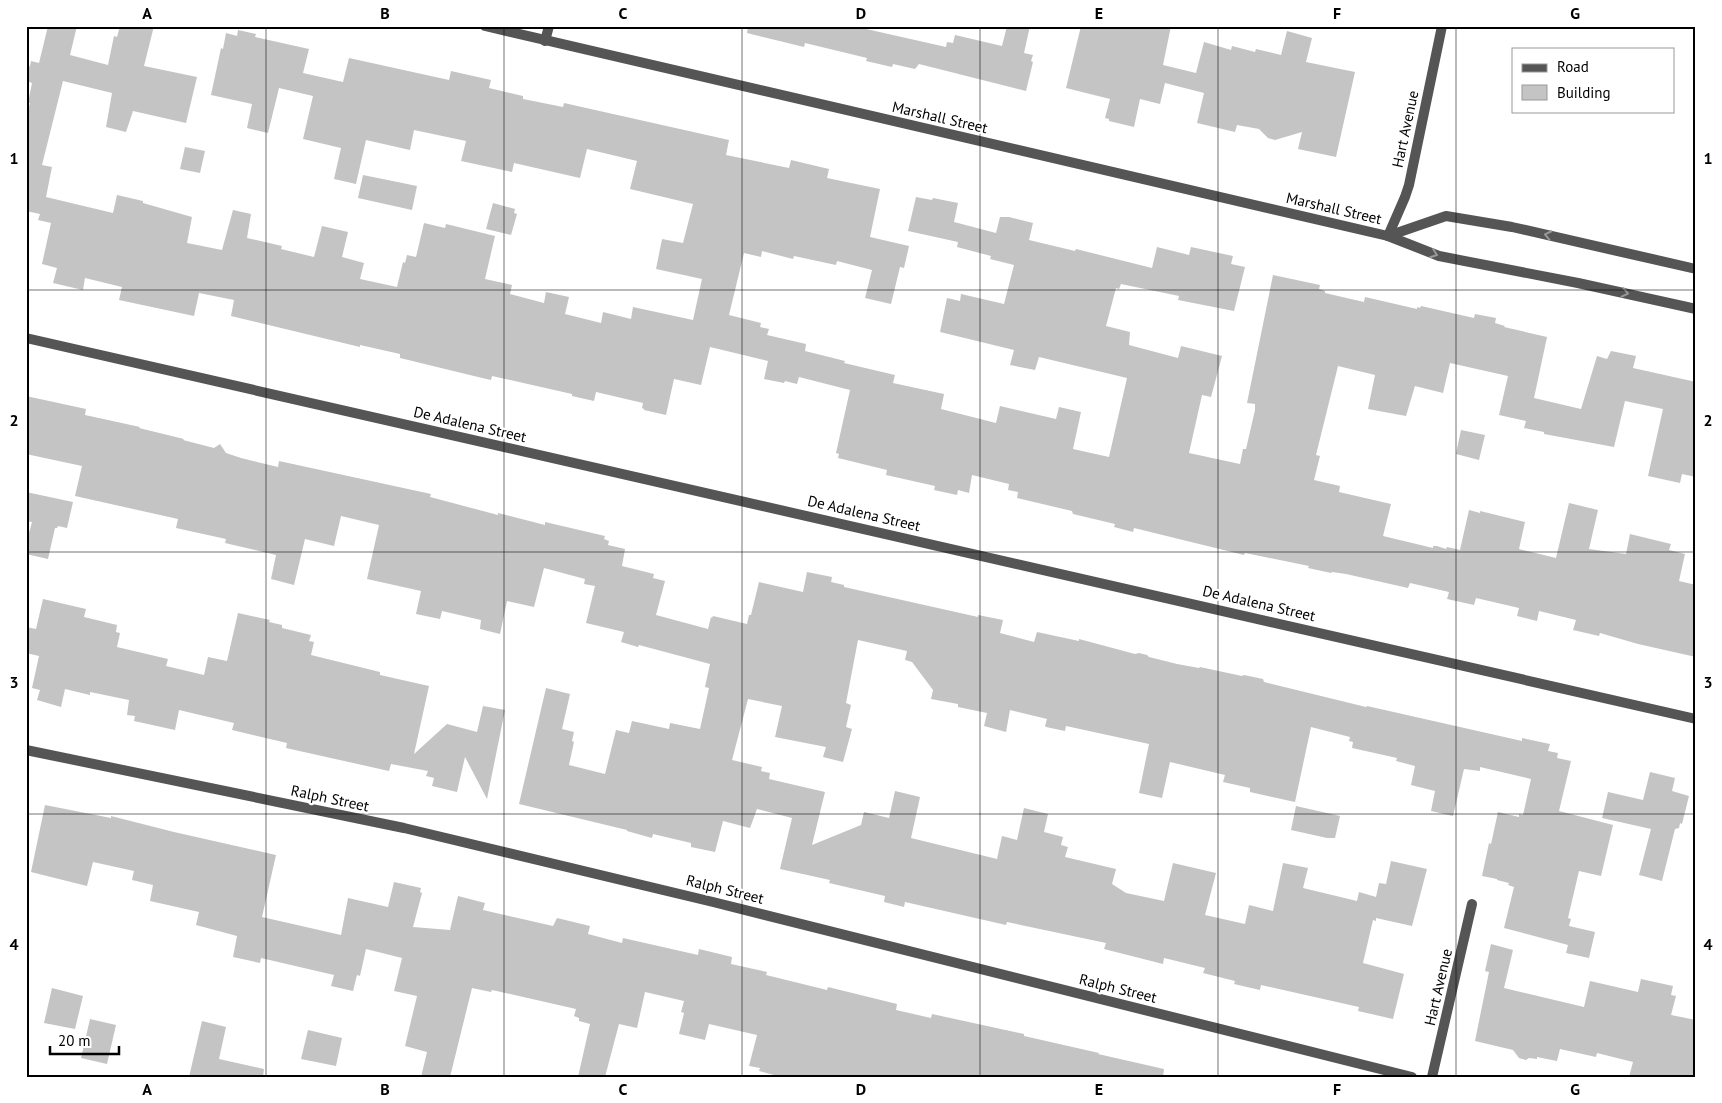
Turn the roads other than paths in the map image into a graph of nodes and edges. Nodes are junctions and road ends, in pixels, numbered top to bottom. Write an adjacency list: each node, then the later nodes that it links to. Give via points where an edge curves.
1 (485, 26): 4 (street, Marshall Street)
2 (549, 26): 4 (street)
3 (1442, 26): 5 (street, Hart Avenue, via 1409,185)
4 (545, 41): 5 (street, Marshall Street)
5 (1388, 236): 6 (street, Marshall Street, one-way to 5, via 1512,227 1446,216); 7 (street, Marshall Street, one-way to 7, via 1439,256 1578,282)
6 (1696, 268)
7 (1696, 309)
8 (26, 338): 9 (street, De Adalena Street)
9 (1696, 719)
10 (26, 750): 12 (street, Ralph Street, via 413,830)
11 (1472, 904): 13 (street, Hart Avenue)
12 (1412, 1077)
13 (1432, 1077)

